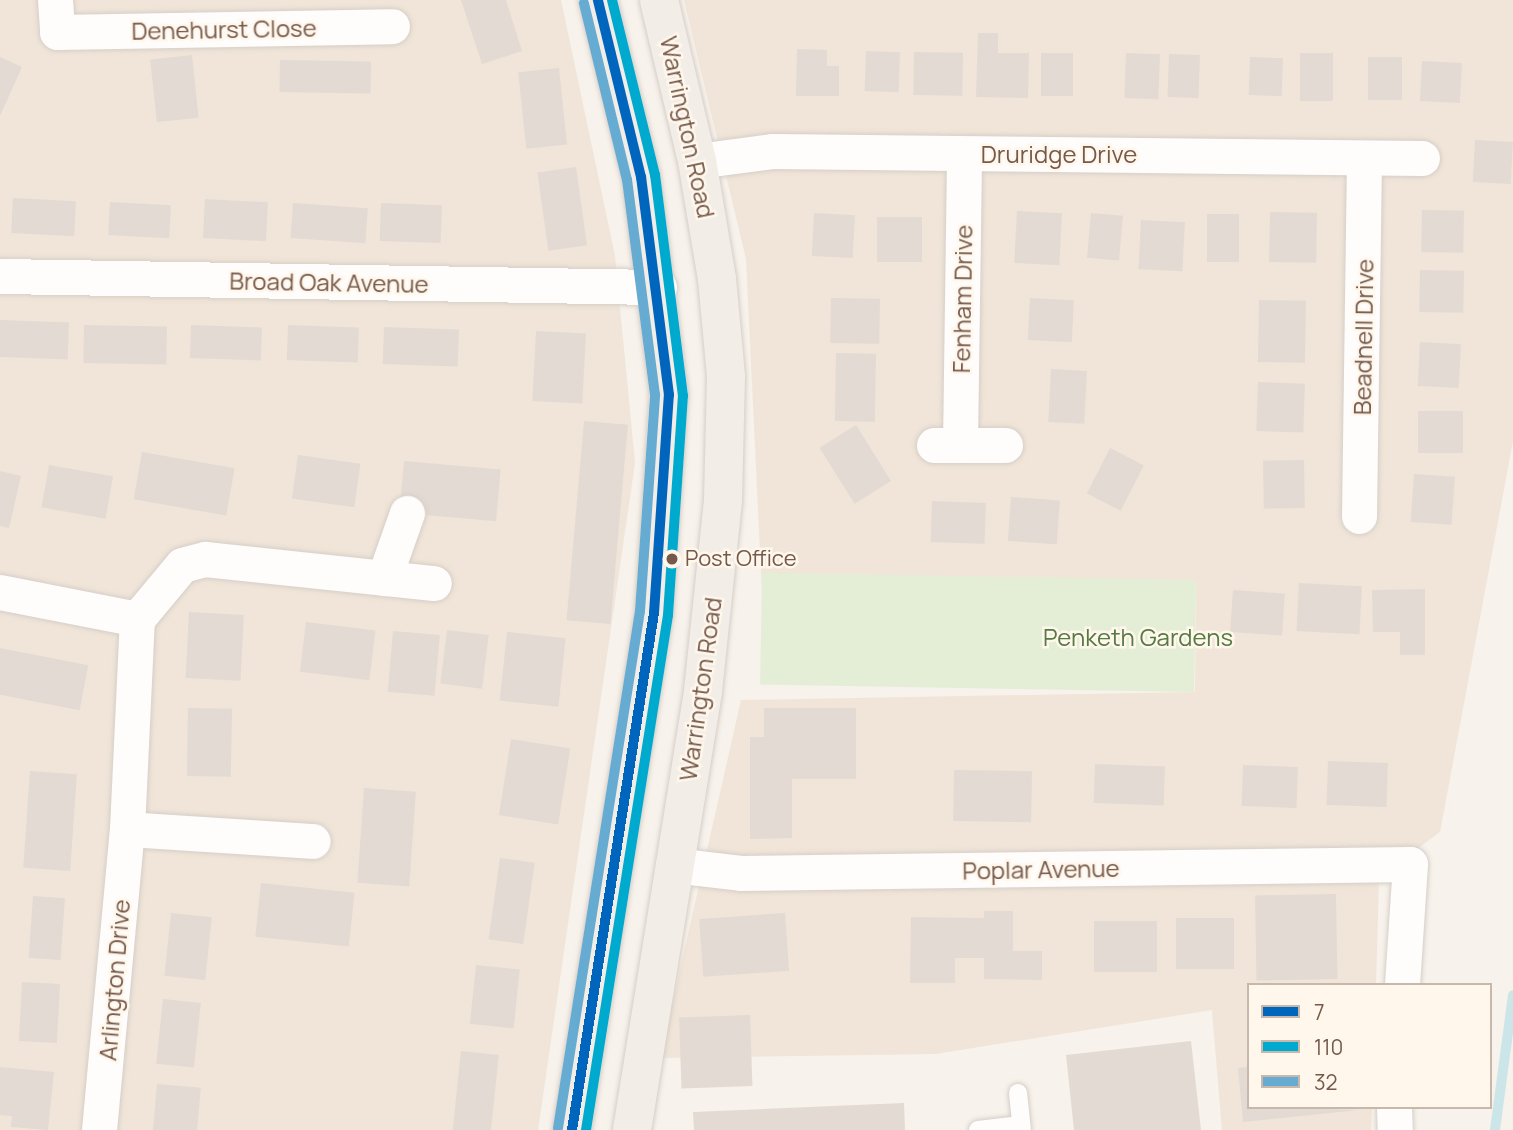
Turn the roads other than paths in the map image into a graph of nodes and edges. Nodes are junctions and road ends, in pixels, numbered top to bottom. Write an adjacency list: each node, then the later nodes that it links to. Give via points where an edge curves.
1 (598, 0): 10 (main road, via 638,164)
2 (659, 0): 8 (main road, Warrington Road)
3 (56, 16): 4 (street, Denehurst Close)
4 (392, 26)
5 (964, 154): 6 (street, Druridge Drive); 8 (street, Druridge Drive, via 773,151); 11 (street, Fenham Drive, via 947,445)
6 (1364, 158): 7 (street, Druridge Drive); 13 (street, Beadnell Drive)
7 (1422, 158)
8 (698, 162): 20 (main road, Warrington Road, via 726,376 723,500 703,691)
9 (0, 276): 10 (street, Broad Oak Avenue)
10 (659, 287): 26 (main road, via 669,394 654,613)
11 (1005, 445)
12 (407, 513): 14 (street)
13 (1359, 516)
14 (384, 578): 15 (street); 17 (street, via 205,559 182,565)
15 (434, 583)
16 (0, 593): 17 (street)
17 (137, 619): 18 (street, Arlington Drive)
18 (127, 829): 19 (street); 25 (street, Arlington Drive)
19 (313, 841)
20 (673, 865): 21 (street, Poplar Avenue, via 741,873 1410,864); 27 (main road, Warrington Road)
21 (1402, 983)
22 (1018, 1093): 24 (lane)
23 (1394, 1109): 29 (street)
24 (1021, 1128): 28 (lane)
25 (100, 1130)
26 (572, 1130)
27 (632, 1130)
28 (978, 1130)
29 (1395, 1130)

